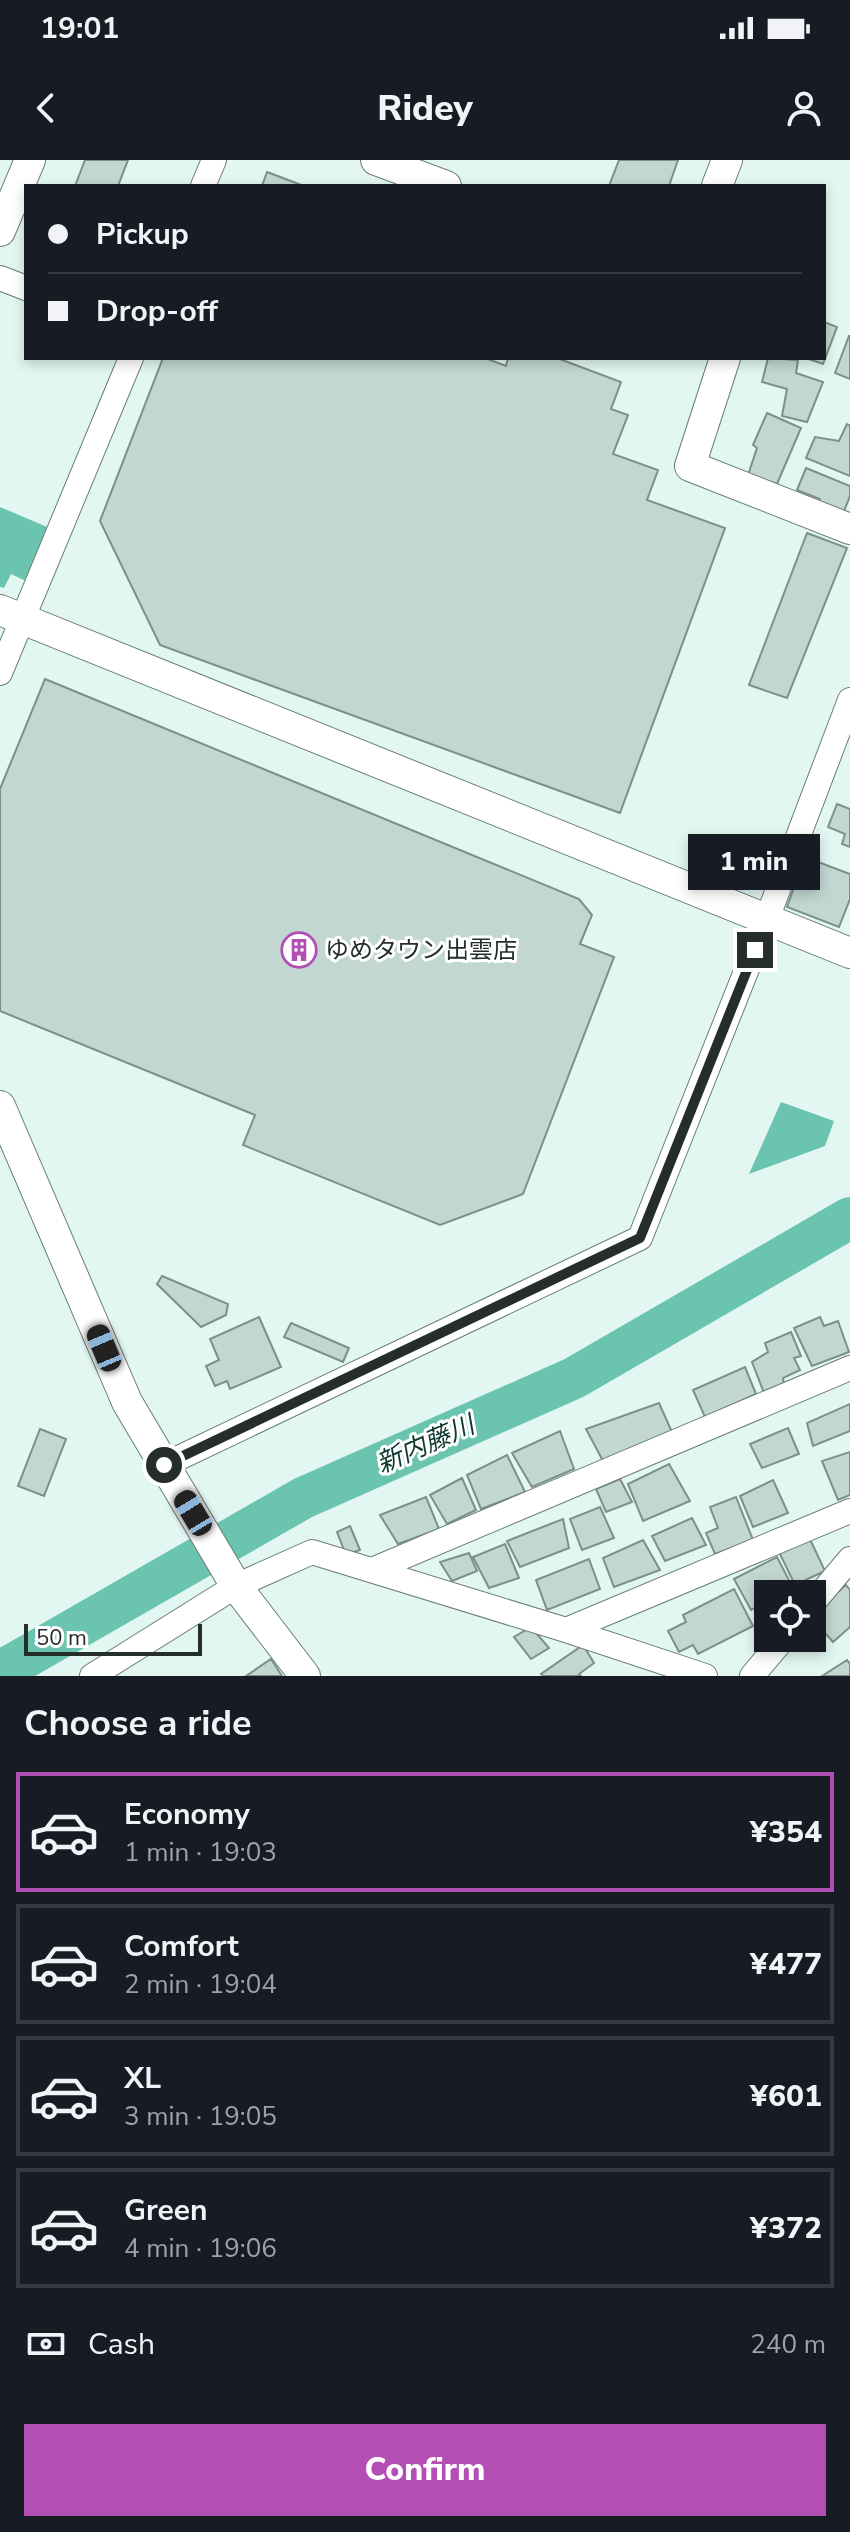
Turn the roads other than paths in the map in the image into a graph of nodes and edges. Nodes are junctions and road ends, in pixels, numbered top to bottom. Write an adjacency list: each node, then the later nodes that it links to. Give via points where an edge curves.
1 (30, 160): 8 (street)
2 (214, 160): 5 (street)
3 (376, 160): 6 (street)
4 (727, 160): 7 (street)
5 (204, 184)
6 (441, 184)
7 (718, 184)
8 (0, 231)
9 (0, 278): 10 (street)
10 (24, 287)
11 (130, 360): 14 (street)
12 (724, 360): 13 (street, via 690,466)
13 (850, 529)
14 (11, 614): 15 (street); 17 (street)
15 (0, 673)
16 (850, 700): 17 (street)
17 (766, 921): 18 (street); 21 (street, via 640,1238)
18 (850, 953)
19 (0, 1106): 21 (street, via 127,1402)
20 (850, 1368): 24 (street)
21 (164, 1465): 25 (street)
22 (850, 1511): 27 (street)
23 (850, 1559): 26 (street)
24 (372, 1570): 25 (street, via 312,1552); 27 (street)
25 (236, 1586): 29 (street); 30 (street)
26 (826, 1587)
27 (566, 1630): 31 (street)
28 (772, 1652): 32 (street)
29 (92, 1676)
30 (305, 1676)
31 (705, 1676)
32 (752, 1676)

